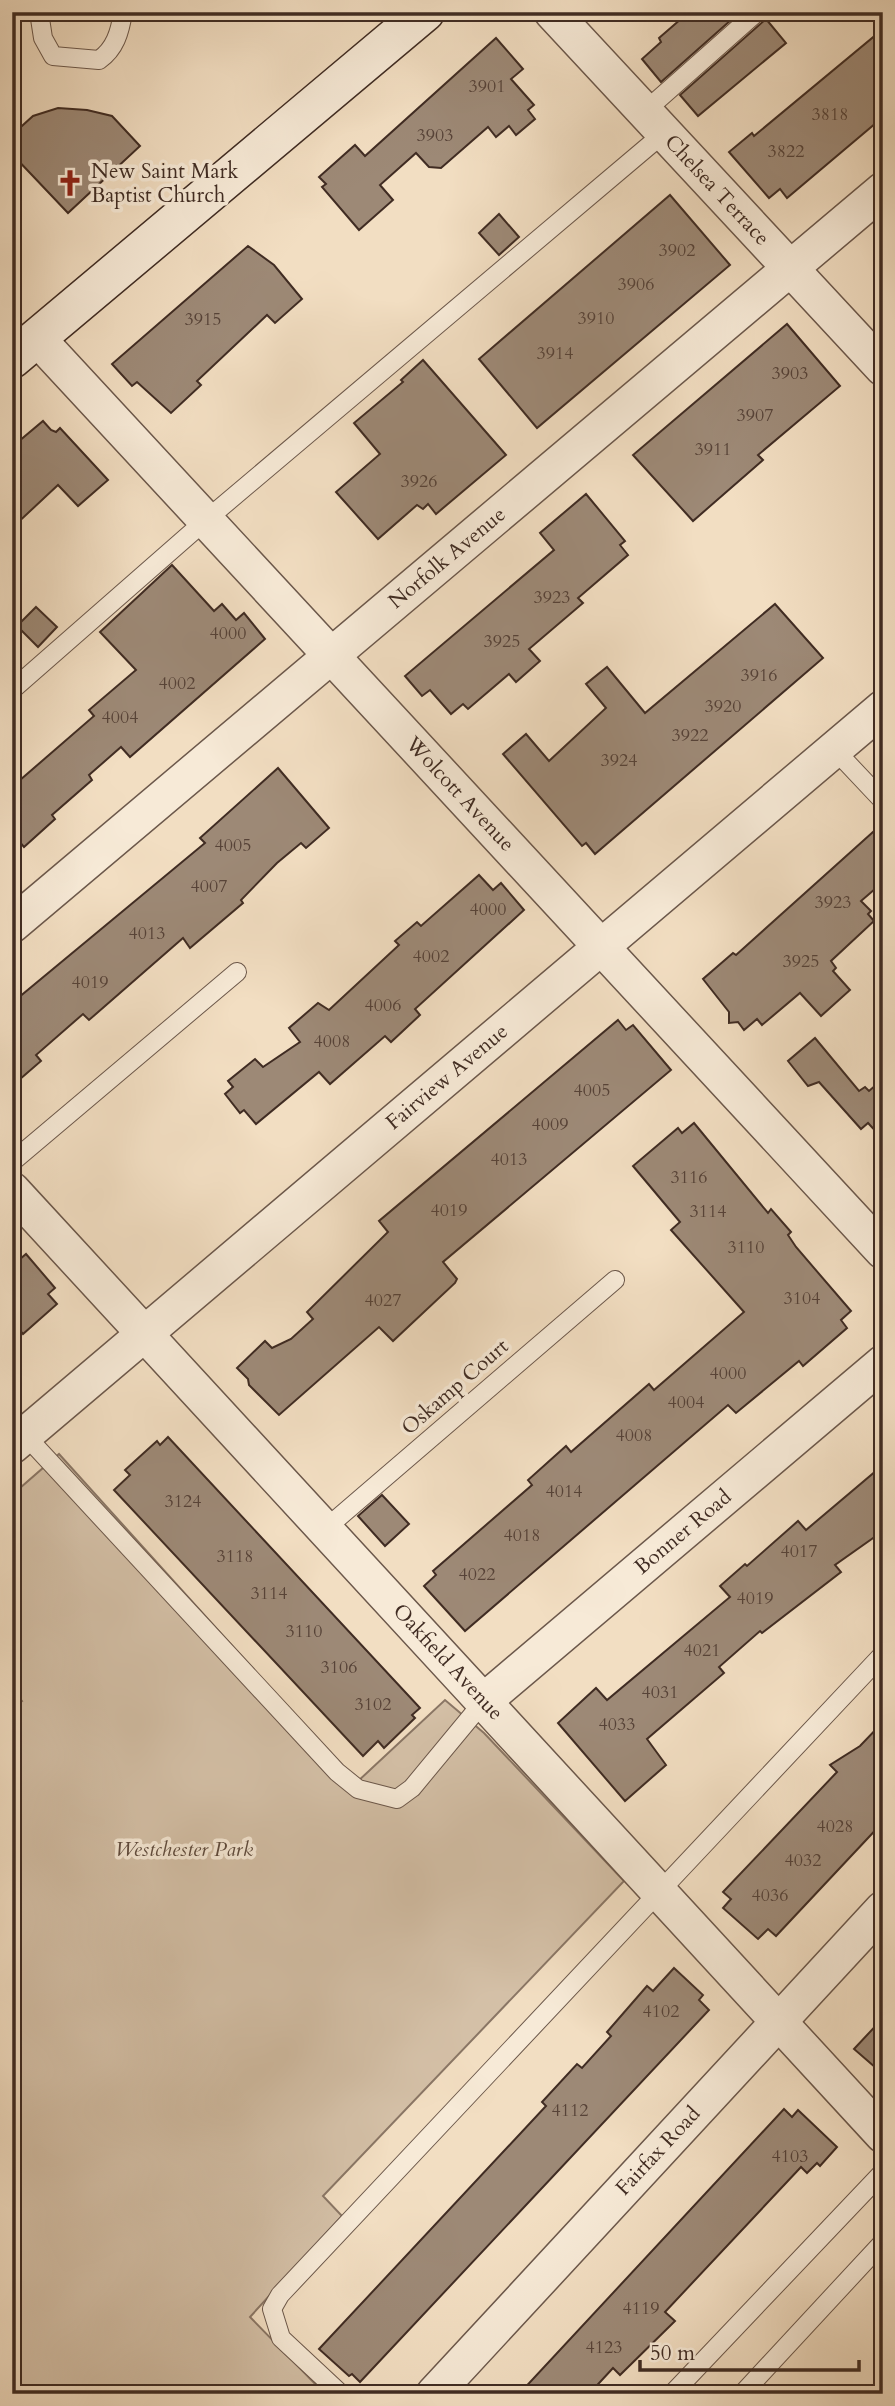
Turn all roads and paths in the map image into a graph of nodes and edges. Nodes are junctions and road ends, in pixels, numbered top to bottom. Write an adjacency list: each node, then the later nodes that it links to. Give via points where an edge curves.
1 (40, 12): 2 (lane, via 43,38 53,56 99,60 115,43)
2 (123, 12)
3 (425, 12): 9 (main road)
4 (552, 12): 6 (street, Chelsea Terrace)
5 (757, 12): 6 (lane)
6 (654, 122): 8 (street, Chelsea Terrace); 11 (lane)
7 (883, 190): 8 (street, Norfolk Avenue)
8 (790, 268): 10 (street, Chelsea Terrace); 12 (street, Norfolk Avenue)
9 (25, 349): 11 (street, Wolcott Avenue)
10 (883, 368)
11 (206, 520): 12 (street, Wolcott Avenue); 13 (lane)
12 (331, 656): 17 (street, Norfolk Avenue); 18 (street, Wolcott Avenue)
13 (12, 690)
14 (883, 708): 15 (street, Fairview Avenue)
15 (834, 749): 16 (lane); 18 (street, Fairview Avenue)
16 (883, 801)
17 (12, 925)
18 (601, 946): 22 (street, Wolcott Avenue); 24 (street, Fairview Avenue)
19 (237, 972): 20 (lane)
20 (12, 1162)
21 (12, 1190): 24 (street, Oakfield Avenue)
22 (883, 1251)
23 (615, 1280): 27 (lane, Oskamp Court)
24 (144, 1334): 26 (street, Fairview Avenue); 27 (street, Oakfield Avenue)
25 (883, 1363): 29 (street, Bonner Road)
26 (19, 1441): 29 (lane, via 358,1789 397,1799 412,1788)
27 (325, 1529): 29 (street, Oakfield Avenue)
28 (883, 1654): 30 (lane)
29 (484, 1702): 30 (street, Oakfield Avenue)
30 (659, 1891): 32 (street, Oakfield Avenue); 36 (lane, via 279,2295 272,2309 281,2338)
31 (883, 1909): 32 (street, Fairfax Road)
32 (780, 2020): 33 (street, Oakfield Avenue); 37 (street, Fairfax Road)
33 (883, 2135)
34 (883, 2172): 38 (lane)
35 (883, 2242): 39 (lane)
36 (341, 2394)
37 (434, 2394)
38 (672, 2394)
39 (743, 2394)

